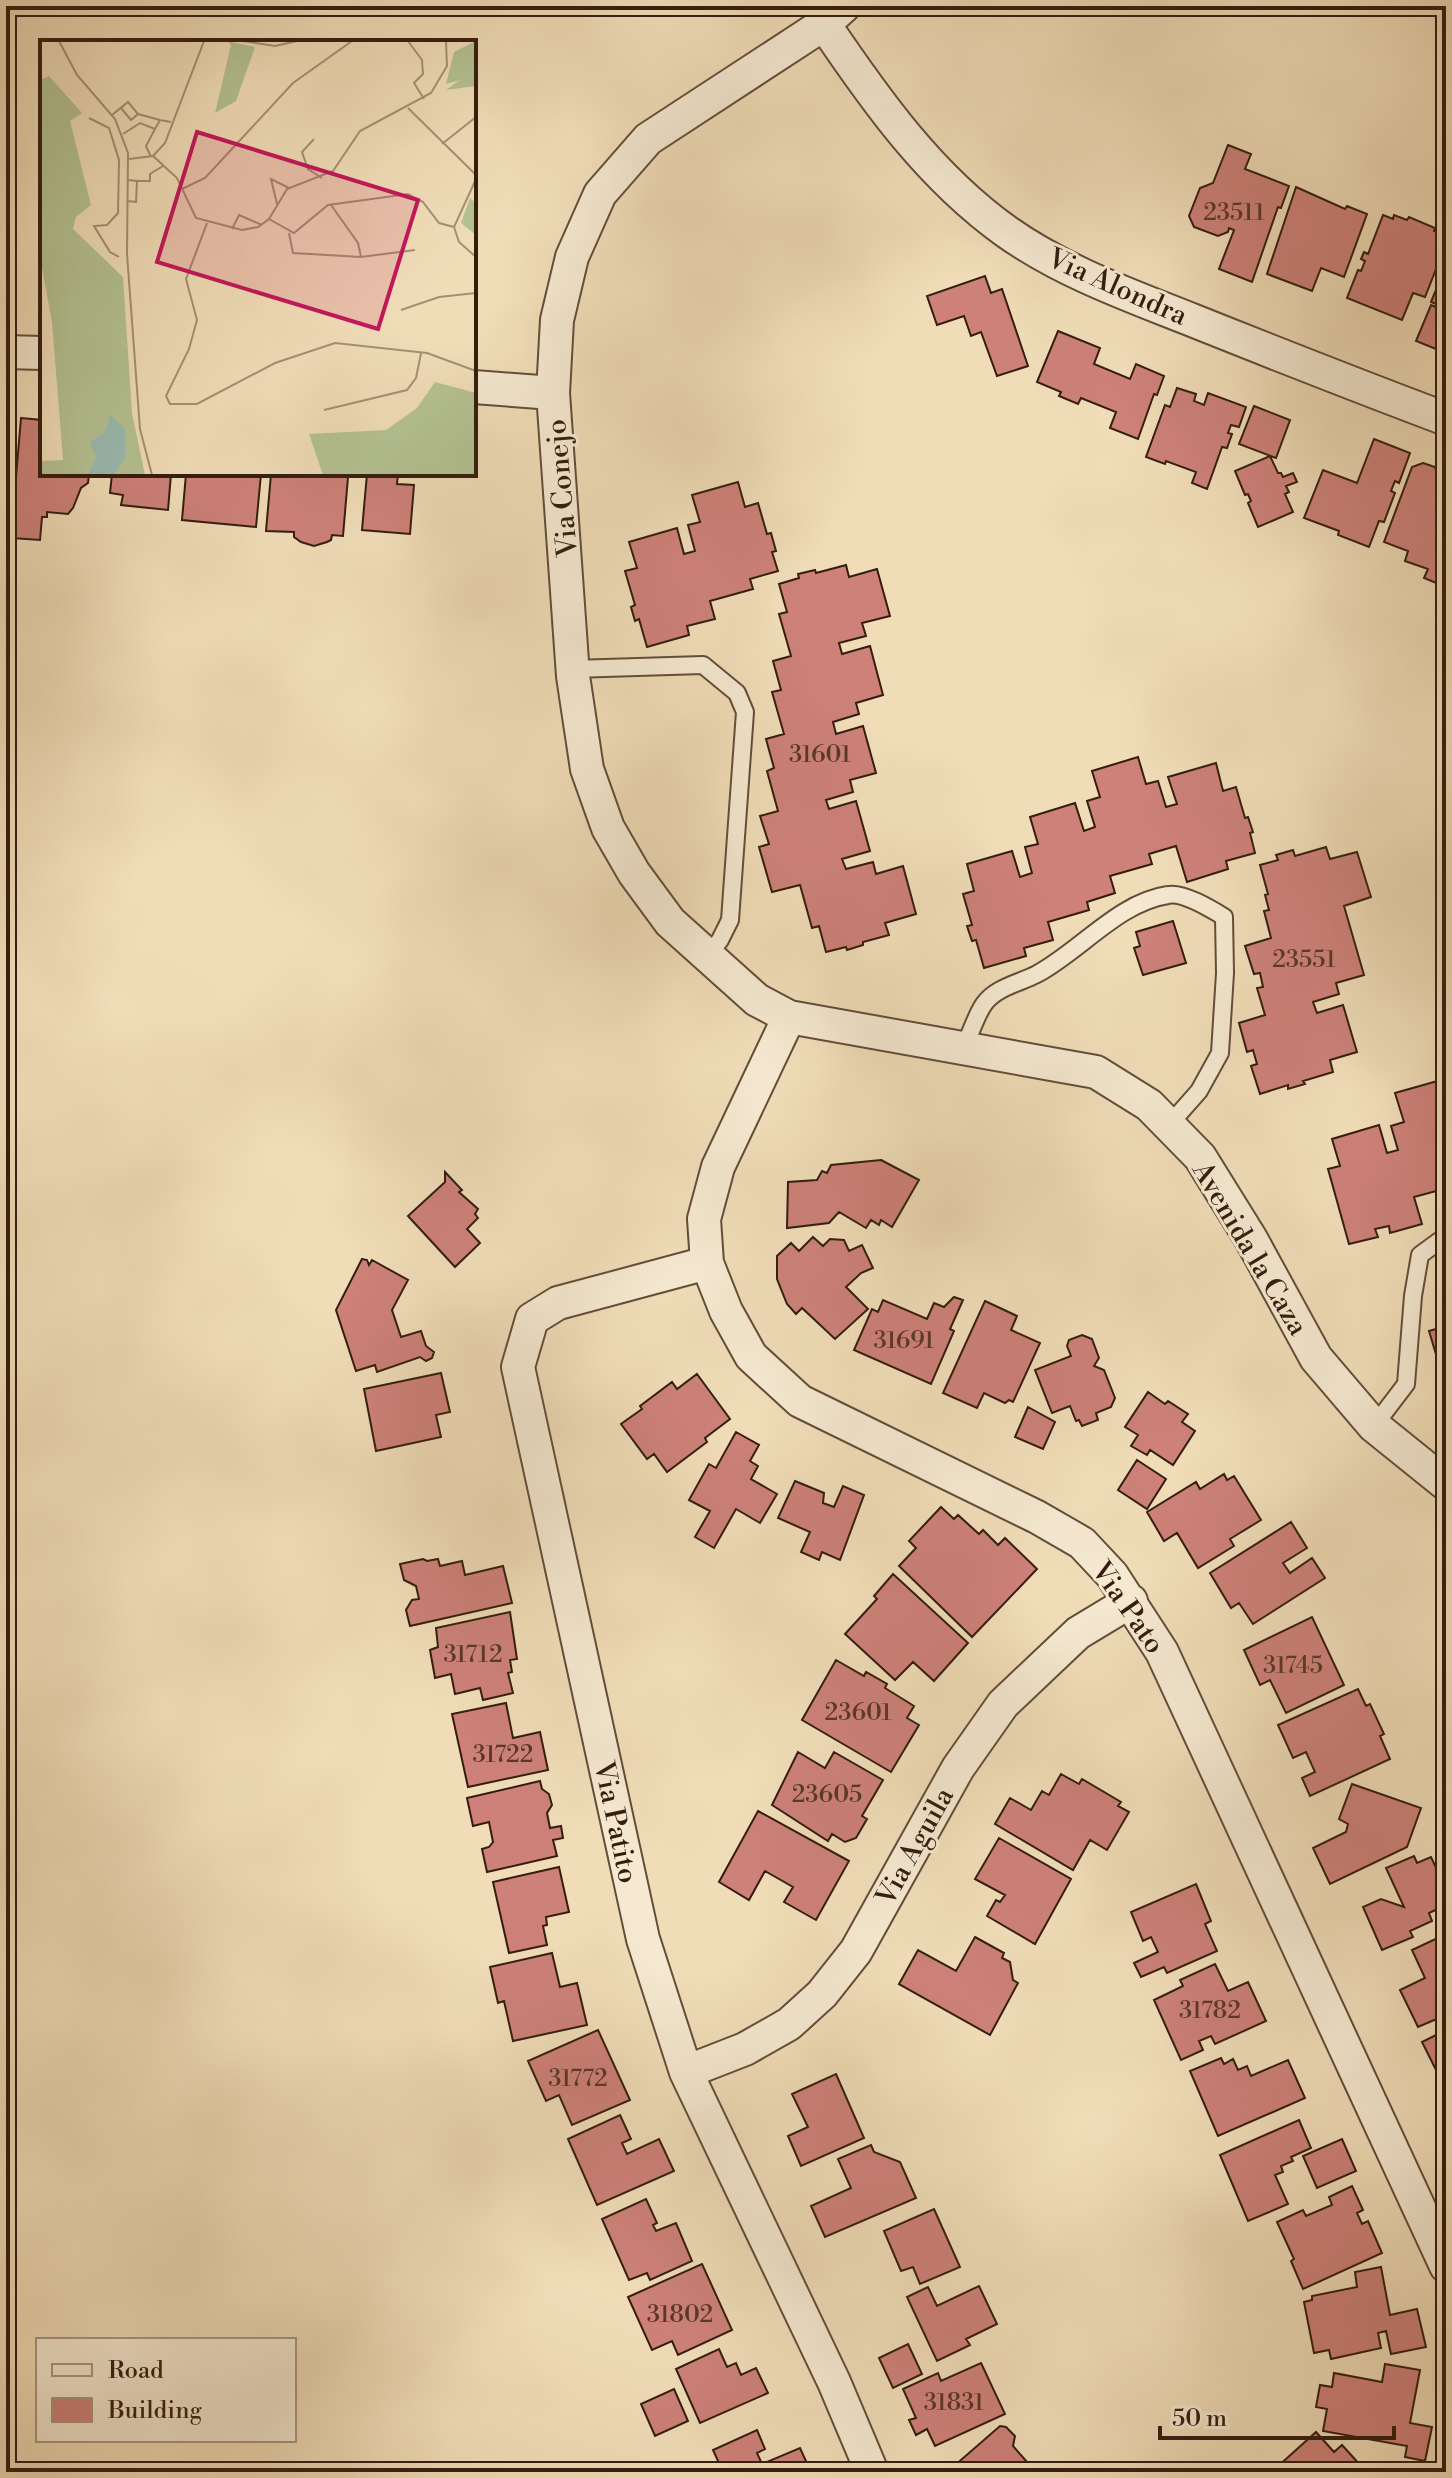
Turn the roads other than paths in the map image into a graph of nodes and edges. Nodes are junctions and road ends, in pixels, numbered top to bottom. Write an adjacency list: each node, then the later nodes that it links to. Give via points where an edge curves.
1 (834, 15): 5 (street, Via Conejo, via 648,139 600,194 572,257 557,320); 6 (street, Via Alondra, via 869,92 910,144 1007,232 1077,274)
2 (6, 352): 3 (street)
3 (40, 353)
4 (476, 387): 5 (street)
5 (553, 393): 7 (street, Via Conejo)
6 (1446, 419)
7 (572, 669): 8 (street, Via Conejo, via 587,769 608,828 670,922); 8 (lane, via 703,665 737,693 745,712 730,920)
8 (708, 956): 9 (street, Via Conejo, via 757,1000)
9 (789, 1017): 10 (street, Avenida la Caza); 13 (street, Via Pato, via 718,1167 704,1219)
10 (963, 1049): 11 (street, Avenida la Caza, via 1096,1072 1149,1105); 11 (lane, via 984,1004 1005,987 1071,954 1133,905 1170,894 1204,905 1224,917 1220,1053 1199,1091)
11 (1169, 1125): 14 (street, Avenida la Caza, via 1200,1157 1316,1358)
12 (1446, 1236): 14 (lane, via 1420,1255 1406,1384)
13 (707, 1263): 16 (street, Via Pato, via 751,1356 800,1401 1082,1543); 17 (street, Via Patito, via 558,1303 532,1319 518,1367 643,1939)
14 (1374, 1426): 15 (street, Avenida la Caza)
15 (1446, 1484)
16 (1131, 1601): 17 (street, Via Aguila, via 1078,1633 1003,1704 958,1768 856,1951 822,1994 767,2037); 18 (street, Via Pato, via 1162,1652)
17 (686, 2072): 19 (street, Via Patito)
18 (1446, 2266)
19 (872, 2472)

